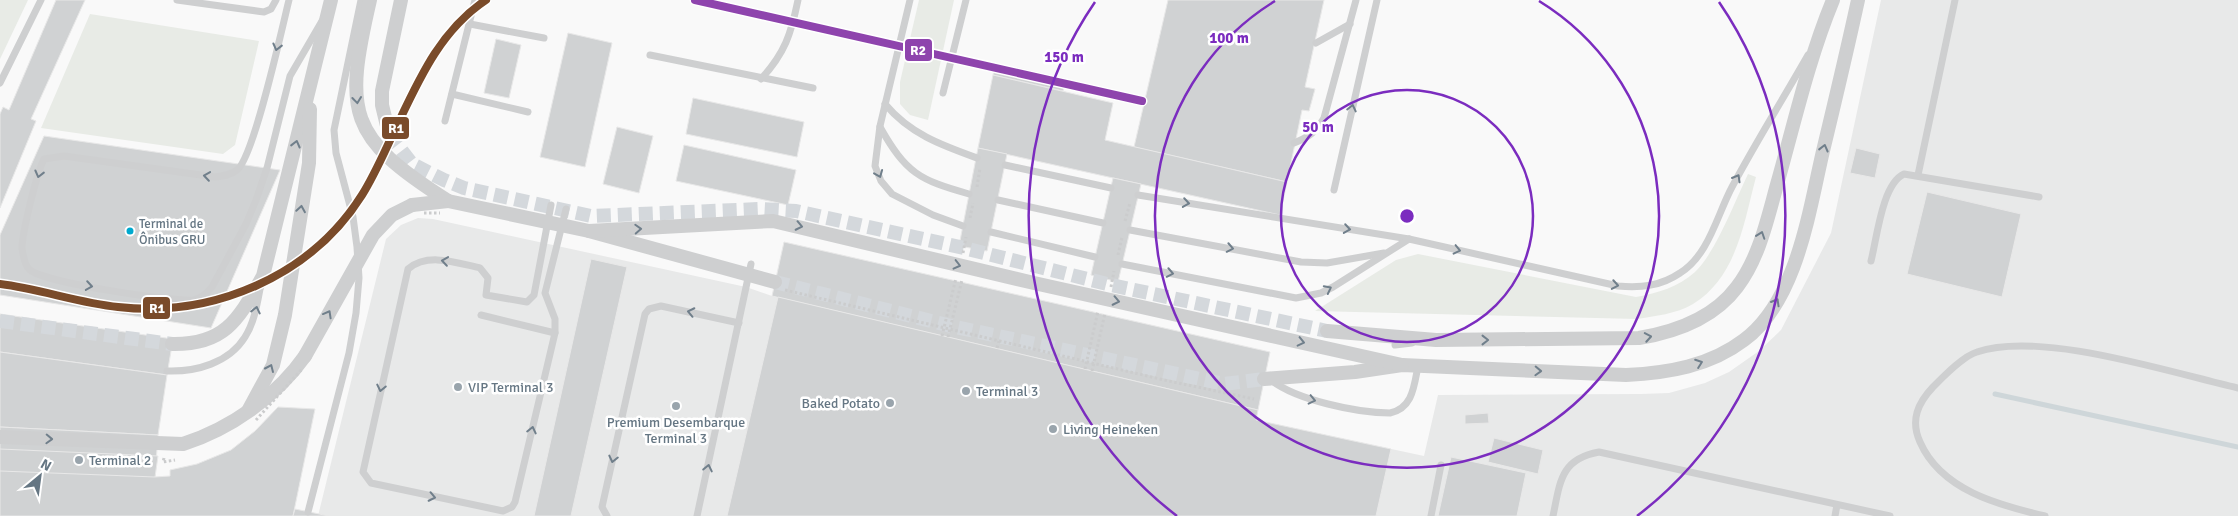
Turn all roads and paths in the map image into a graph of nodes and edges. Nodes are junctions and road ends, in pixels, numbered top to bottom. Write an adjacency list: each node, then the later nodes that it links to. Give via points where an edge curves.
1 (41, 0): 26 (lane)
2 (176, 0): 16 (lane, via 264,12)
3 (289, 0): 17 (lane, one-way to 17, via 252,144 238,170 227,176 215,177 64,156 44,159 22,241 24,261 29,270 49,279 154,297 194,300 205,295 246,224 267,168 290,76)
4 (361, 0): 92 (lane, via 334,130 357,247 356,313 349,353)
5 (370, 0): 46 (street, one-way to 46, via 355,84 364,130 398,168)
6 (401, 0): 34 (street, via 382,90)
7 (475, 0): 18 (lane)
8 (798, 0): 24 (lane, via 788,42)
9 (910, 0): 30 (lane)
10 (966, 0): 28 (lane)
11 (1356, 0): 19 (lane)
12 (1377, 0): 40 (lane, one-way to 12)
13 (1833, 0): 20 (street)
14 (1858, 0): 81 (street, one-way to 14, via 1653,374 1703,362 1745,340 1774,307 1796,259)
15 (1955, 0): 38 (lane)
16 (275, 2)
17 (329, 6): 25 (street)
18 (470, 24): 21 (lane); 29 (lane)
19 (1350, 24): 22 (lane); 35 (lane, via 1324,118 1318,130)
20 (1819, 35): 54 (lane, one-way to 20, via 1618,286 1650,286 1680,273 1694,262 1704,247 1732,188); 73 (street, one-way to 20, via 1639,338 1670,333 1720,305 1737,287 1752,262 1768,217)
21 (544, 38)
22 (1316, 43)
23 (650, 55): 24 (lane)
24 (761, 79): 27 (lane)
25 (311, 81): 61 (street, one-way to 25); 88 (street, one-way to 25, via 278,347 309,163)
26 (0, 83)
27 (813, 88)
28 (943, 93)
29 (452, 94): 31 (lane); 32 (lane)
30 (885, 104): 33 (lane); 36 (lane, via 914,132)
31 (528, 112)
32 (445, 121)
33 (880, 126): 41 (lane, via 905,166 937,185); 50 (lane, one-way to 50, via 875,166 881,181 892,194)
34 (389, 134)
35 (1294, 143)
36 (977, 158)
37 (1005, 165): 39 (lane)
38 (1918, 175): 43 (lane); 57 (lane, via 1904,174 1893,182)
39 (1111, 188)
40 (1334, 190)
41 (969, 194)
42 (1138, 195): 54 (lane, one-way to 54)
43 (2039, 197)
44 (998, 200): 49 (lane)
45 (551, 205): 70 (lane, one-way to 70, via 534,295 527,302 486,295 488,278 480,268 429,260 408,269 363,472 366,479 378,486 479,507 503,511 512,508)
46 (448, 207): 48 (path, bridge); 52 (street, bridge); 88 (street, one-way to 46, bridge, via 300,363 373,234 382,224 412,205)
47 (566, 209): 70 (lane, via 545,293 555,319)
48 (416, 214)
49 (1103, 224)
50 (963, 226)
51 (1130, 230): 55 (lane, one-way to 55, via 1301,262 1327,263)
52 (589, 231): 60 (street, one-way to 60, bridge, via 774,221); 63 (street, bridge)
53 (991, 232): 56 (lane)
54 (1409, 239): 55 (lane)
55 (1387, 252): 59 (lane, one-way to 55, via 1296,298 1327,290)
56 (1095, 257)
57 (1871, 261)
58 (751, 264): 67 (lane)
59 (1122, 264)
60 (965, 267): 64 (street, bridge); 72 (path, bridge)
61 (263, 276): 75 (street, via 242,313 224,332 203,342); 83 (lane, one-way to 61, via 201,369 234,351 254,320)
62 (1112, 280): 64 (path)
63 (777, 286): 68 (path)
64 (1105, 301): 79 (path); 80 (street, one-way to 80, bridge); 82 (path)
65 (948, 312): 68 (path)
66 (481, 315): 70 (lane)
67 (739, 323): 93 (lane, one-way to 93, via 661,306 649,309 645,314 602,508); 94 (lane, one-way to 67)
68 (944, 328): 71 (path); 74 (path)
69 (1327, 330): 73 (street)
70 (555, 333)
71 (942, 336)
72 (948, 338)
73 (1436, 340): 76 (lane)
74 (999, 341): 77 (path); 79 (path)
75 (172, 344)
76 (1395, 345)
77 (997, 348)
78 (308, 362): 88 (path, bridge)
79 (1094, 364): 84 (path); 87 (path)
80 (1402, 365): 81 (street); 85 (street)
81 (1418, 366): 85 (lane, one-way to 81, via 1298,396 1390,413 1406,405)
82 (1085, 369)
83 (167, 371)
84 (1092, 371)
85 (1267, 378)
86 (2238, 388): 99 (lane, via 2094,354 2044,346 2009,346 1976,352 1945,375 1925,396 1915,415 1915,432 1925,454 1940,472 1969,491 2004,506)
87 (1254, 399)
88 (252, 416): 89 (street, one-way to 88, via 182,444)
89 (0, 437)
90 (1441, 466): 95 (lane)
91 (1837, 505): 96 (lane, via 1599,452 1582,455 1567,468 1559,486); 97 (lane); 98 (lane)
92 (308, 512)
93 (607, 516)
94 (697, 516)
95 (1432, 516)
96 (1553, 516)
97 (1835, 516)
98 (1890, 516)
99 (2045, 516)

